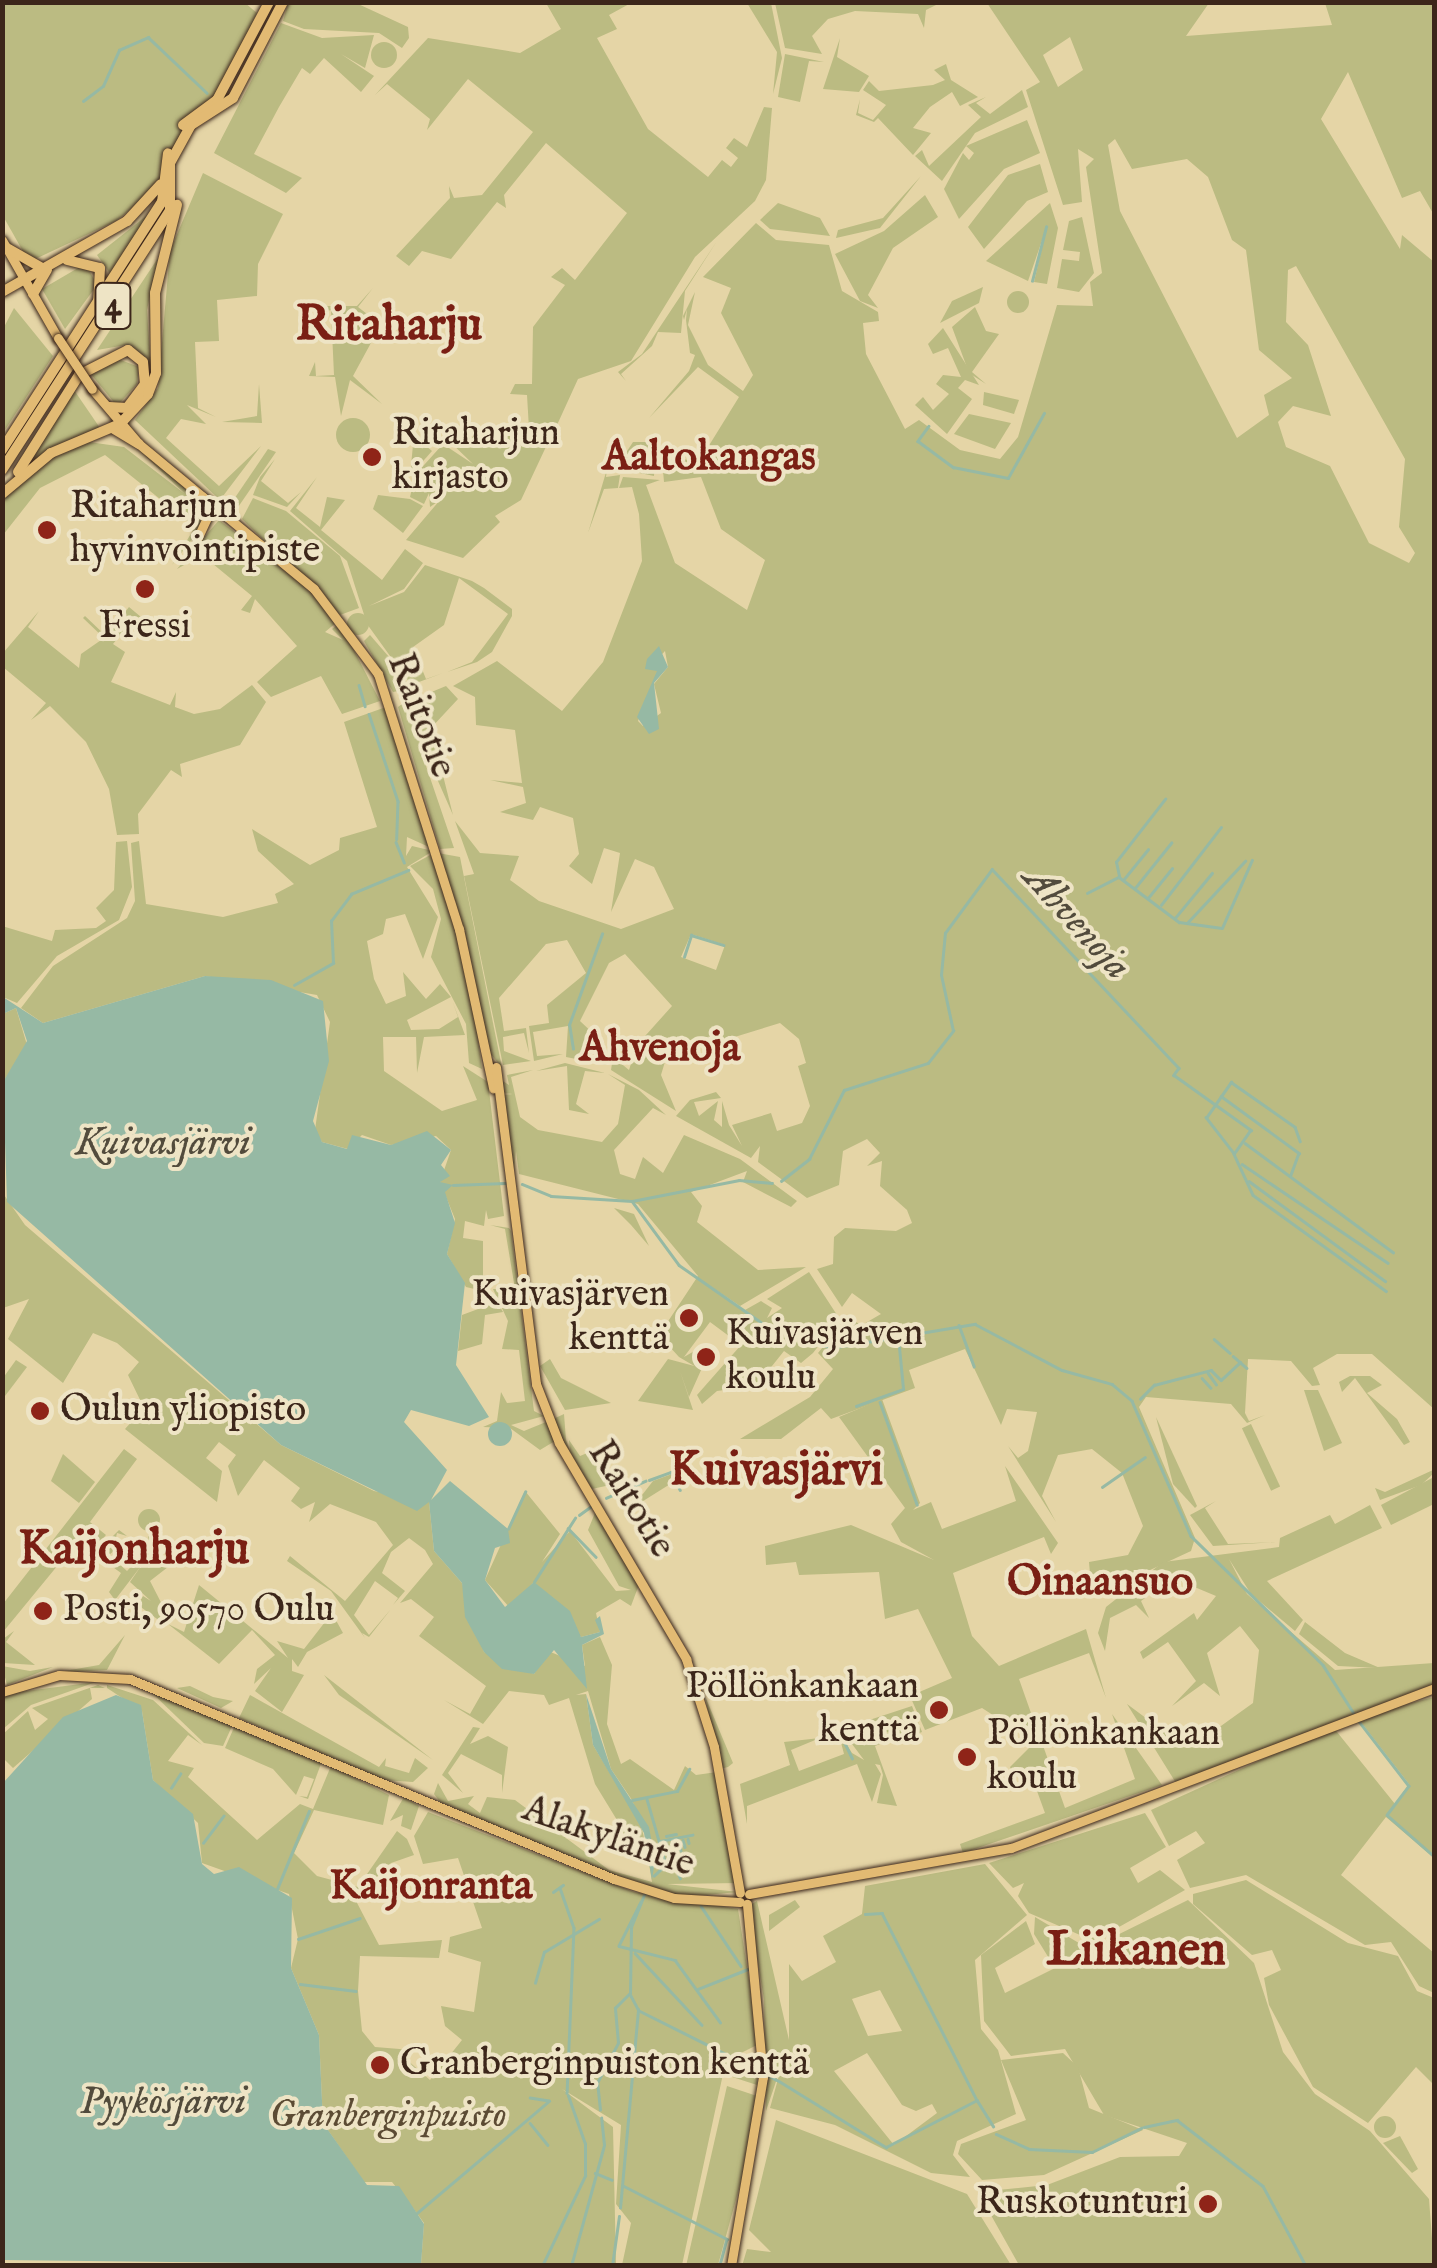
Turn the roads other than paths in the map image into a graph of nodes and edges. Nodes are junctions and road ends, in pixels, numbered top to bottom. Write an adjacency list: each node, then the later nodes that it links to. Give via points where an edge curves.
1 (269, 2): 3 (highway, 4, via 217,100 190,116)
2 (283, 2): 3 (highway, 4, via 233,98 190,125)
3 (165, 168): 5 (highway, via 158,192 138,212); 9 (highway, 4, via 162,202); 12 (highway, via 177,210 155,293 156,373); 15 (highway, 4, via 170,210)
4 (5, 244): 5 (highway, via 26,267); 6 (main road, Raitotie); 7 (highway, via 17,274)
5 (42, 268): 6 (highway)
6 (26, 278): 7 (highway); 8 (main road, Raitotie)
7 (7, 289)
8 (33, 294): 9 (highway, via 44,271 90,260 103,279); 10 (main road, Raitotie, bridge)
9 (88, 324): 14 (highway, 4)
10 (92, 389): 11 (main road, Raitotie); 12 (main road, Raitotie)
11 (109, 406): 12 (main road, Raitotie); 17 (highway, via 127,408 145,384 142,362 128,350 79,374)
12 (118, 425): 13 (highway); 16 (main road, Raitotie); 17 (highway, via 51,453)
13 (140, 444): 16 (main road, Raitotie)
14 (2, 450)
15 (2, 470)
16 (182, 477): 18 (main road, Raitotie)
17 (12, 482): 19 (highway)
18 (198, 490): 20 (main road, via 210,510); 27 (main road, Raitotie, via 314,589 363,650 403,736 486,1045 541,1402 672,1634 715,1755)
19 (2, 494)
20 (198, 537)
21 (1434, 1688): 27 (main road, Alakyläntie, via 1046,1837)
22 (4, 1691): 23 (main road, Alakyläntie, via 90,1674 176,1696)
23 (342, 1765): 25 (main road, Alakyläntie); 26 (main road, Alakyläntie)
24 (431, 1794): 25 (main road)
25 (446, 1809): 26 (main road, Alakyläntie)
26 (481, 1824): 27 (main road, Alakyläntie, via 626,1884 717,1902)
27 (744, 1898): 28 (main road, Raitotie, via 763,2076)
28 (728, 2266)

